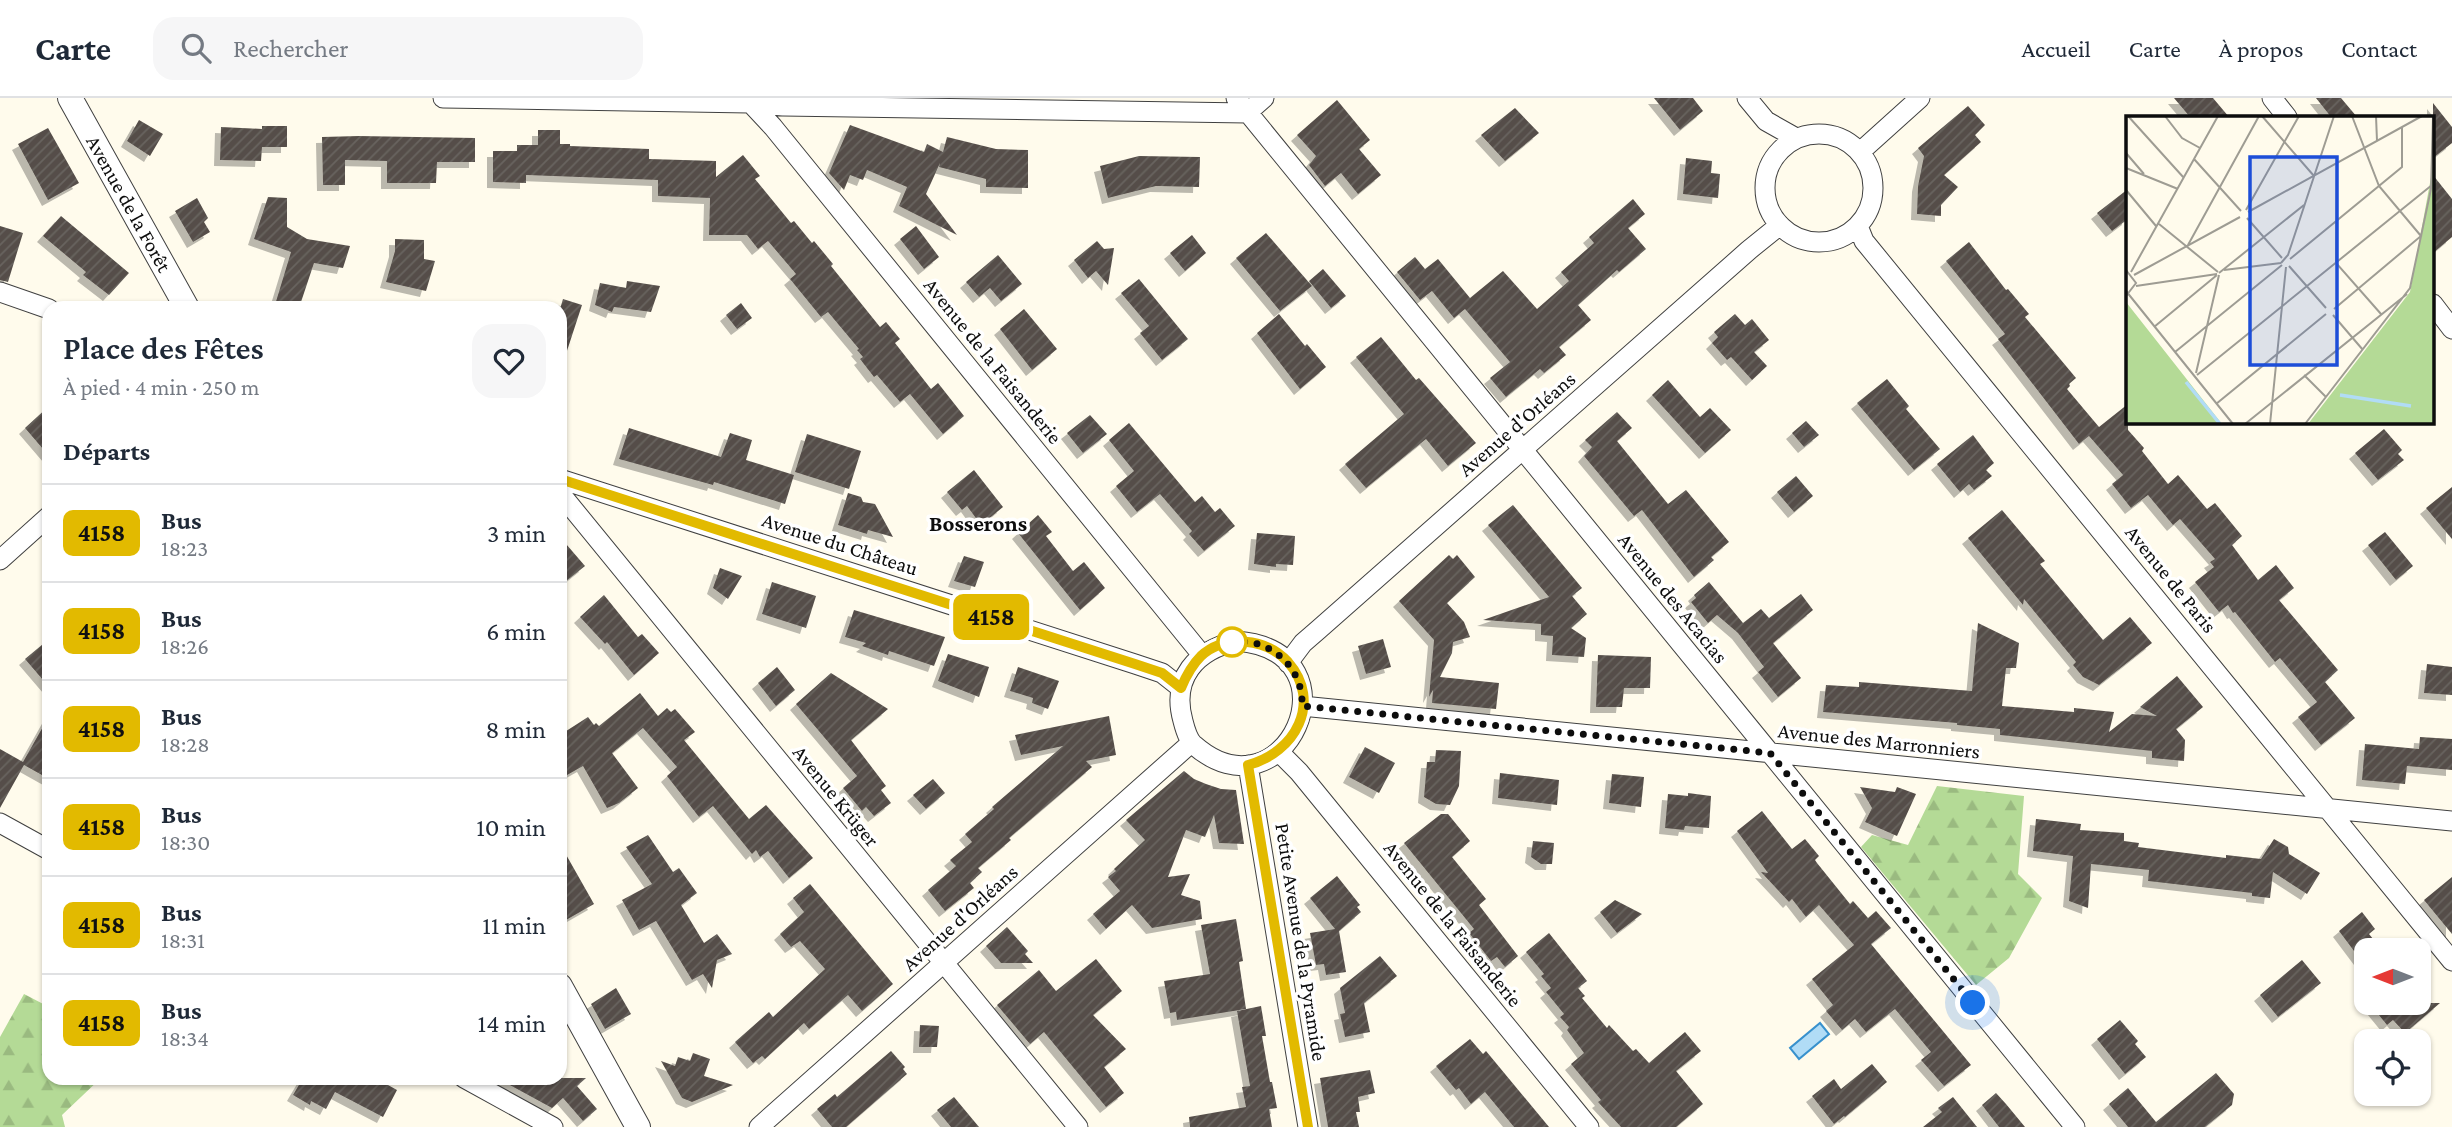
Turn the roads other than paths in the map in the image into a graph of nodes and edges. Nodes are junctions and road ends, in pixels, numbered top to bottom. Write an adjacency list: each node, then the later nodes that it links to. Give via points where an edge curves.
1 (70, 98): 15 (street, Avenue de la Forêt)
2 (443, 98): 7 (street)
3 (1264, 98): 8 (street)
4 (1747, 98): 10 (street, via 1766,121)
5 (1920, 98): 11 (street)
6 (2272, 98): 9 (street)
7 (748, 100): 8 (street, via 783,106); 24 (street, Avenue de la Faisanderie)
8 (1241, 106): 19 (street, Avenue des Acacias)
9 (2286, 116)
10 (1796, 138): 11 (street, via 1831,134); 12 (street, via 1782,148 1766,177 1765,195)
11 (1860, 152): 13 (street, via 1873,181 1867,213)
12 (1780, 225): 13 (street, via 1810,241 1828,241); 19 (street, Avenue d'Orléans)
13 (1858, 226): 32 (street, Avenue de Paris, via 1864,241)
14 (0, 292): 17 (street)
15 (183, 301)
16 (2434, 305): 18 (street)
17 (42, 307)
18 (2452, 329)
19 (1522, 449): 25 (street, Avenue d'Orléans, via 1303,643); 30 (street, Avenue des Acacias)
20 (567, 482): 26 (street, Avenue du Château, via 1162,673)
21 (567, 502): 37 (street, Avenue Krüger)
22 (42, 522): 23 (street)
23 (0, 560)
24 (1202, 655): 25 (street, via 1237,641 1256,643); 26 (street)
25 (1288, 663): 27 (street, via 1298,678)
26 (1181, 688): 28 (street, via 1180,708)
27 (1302, 706): 29 (street, via 1297,728); 30 (street, Avenue des Marronniers)
28 (1191, 743): 31 (street, via 1216,759); 37 (street, Avenue d'Orléans)
29 (1279, 752): 31 (street); 45 (street, Avenue de la Faisanderie)
30 (1770, 753): 32 (street, Avenue des Marronniers); 46 (street, Avenue des Acacias)
31 (1248, 765): 44 (street, Petite Avenue de la Pyramide)
32 (2329, 808): 33 (street, Avenue des Marronniers); 36 (street, Avenue de Paris)
33 (2452, 821)
34 (0, 823): 35 (street)
35 (42, 846)
36 (2452, 961)
37 (943, 963): 42 (street, Avenue d'Orléans); 43 (street, Avenue Krüger)
38 (567, 999): 41 (street)
39 (477, 1085): 40 (street)
40 (553, 1127)
41 (638, 1127)
42 (759, 1127)
43 (1078, 1127)
44 (1308, 1127)
45 (1589, 1127)
46 (2075, 1127)

